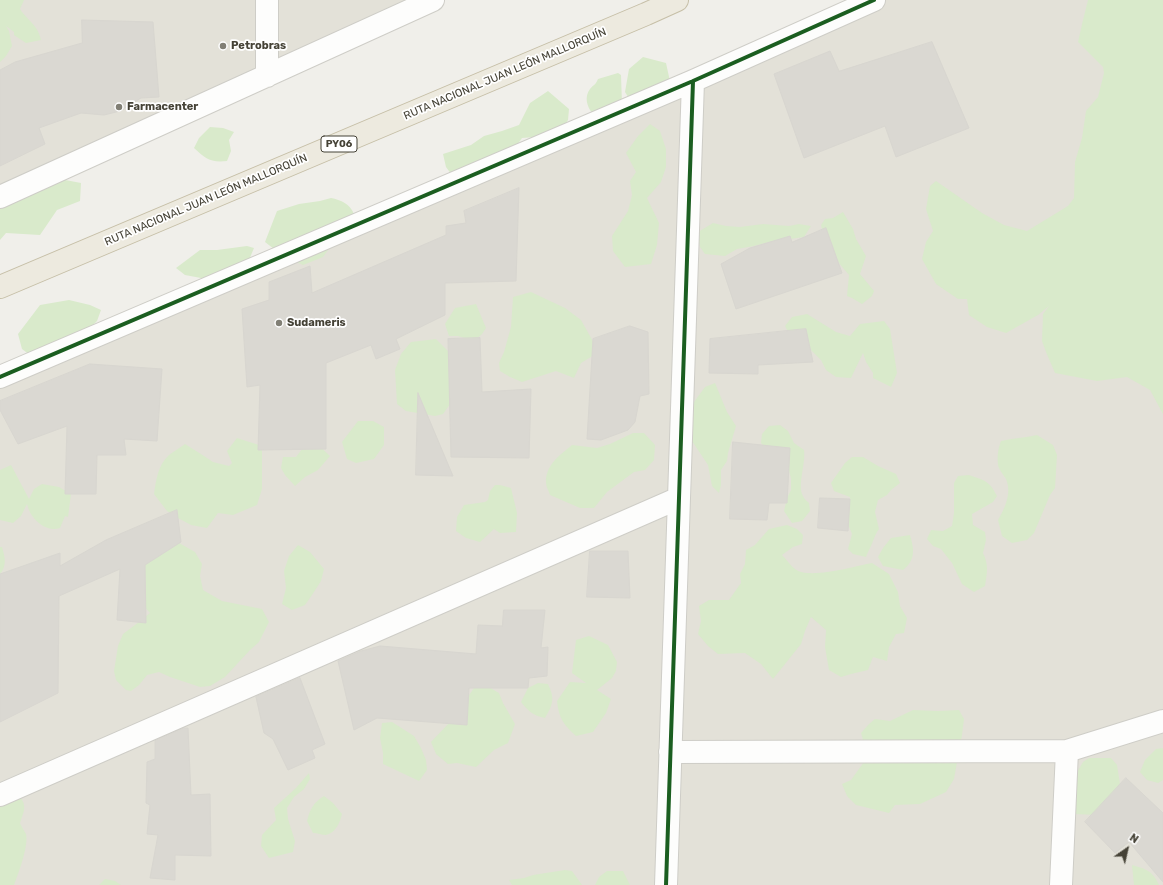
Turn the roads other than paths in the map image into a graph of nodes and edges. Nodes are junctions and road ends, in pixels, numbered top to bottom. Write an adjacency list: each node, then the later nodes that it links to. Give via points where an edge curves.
1 (267, 0): 5 (street)
2 (433, 0): 5 (street)
3 (677, 0): 8 (highway, RUTA NACIONAL JUAN LEÓN MALLORQUÍN / PY06)
4 (874, 0): 6 (street)
5 (267, 76): 7 (street)
6 (693, 81): 9 (street); 10 (street)
7 (0, 197)
8 (0, 287)
9 (0, 377)
10 (679, 498): 13 (street); 14 (street)
11 (1163, 721): 12 (street)
12 (1068, 751): 13 (street); 16 (street)
13 (670, 752): 15 (street)
14 (0, 795)
15 (666, 885)
16 (1061, 885)

